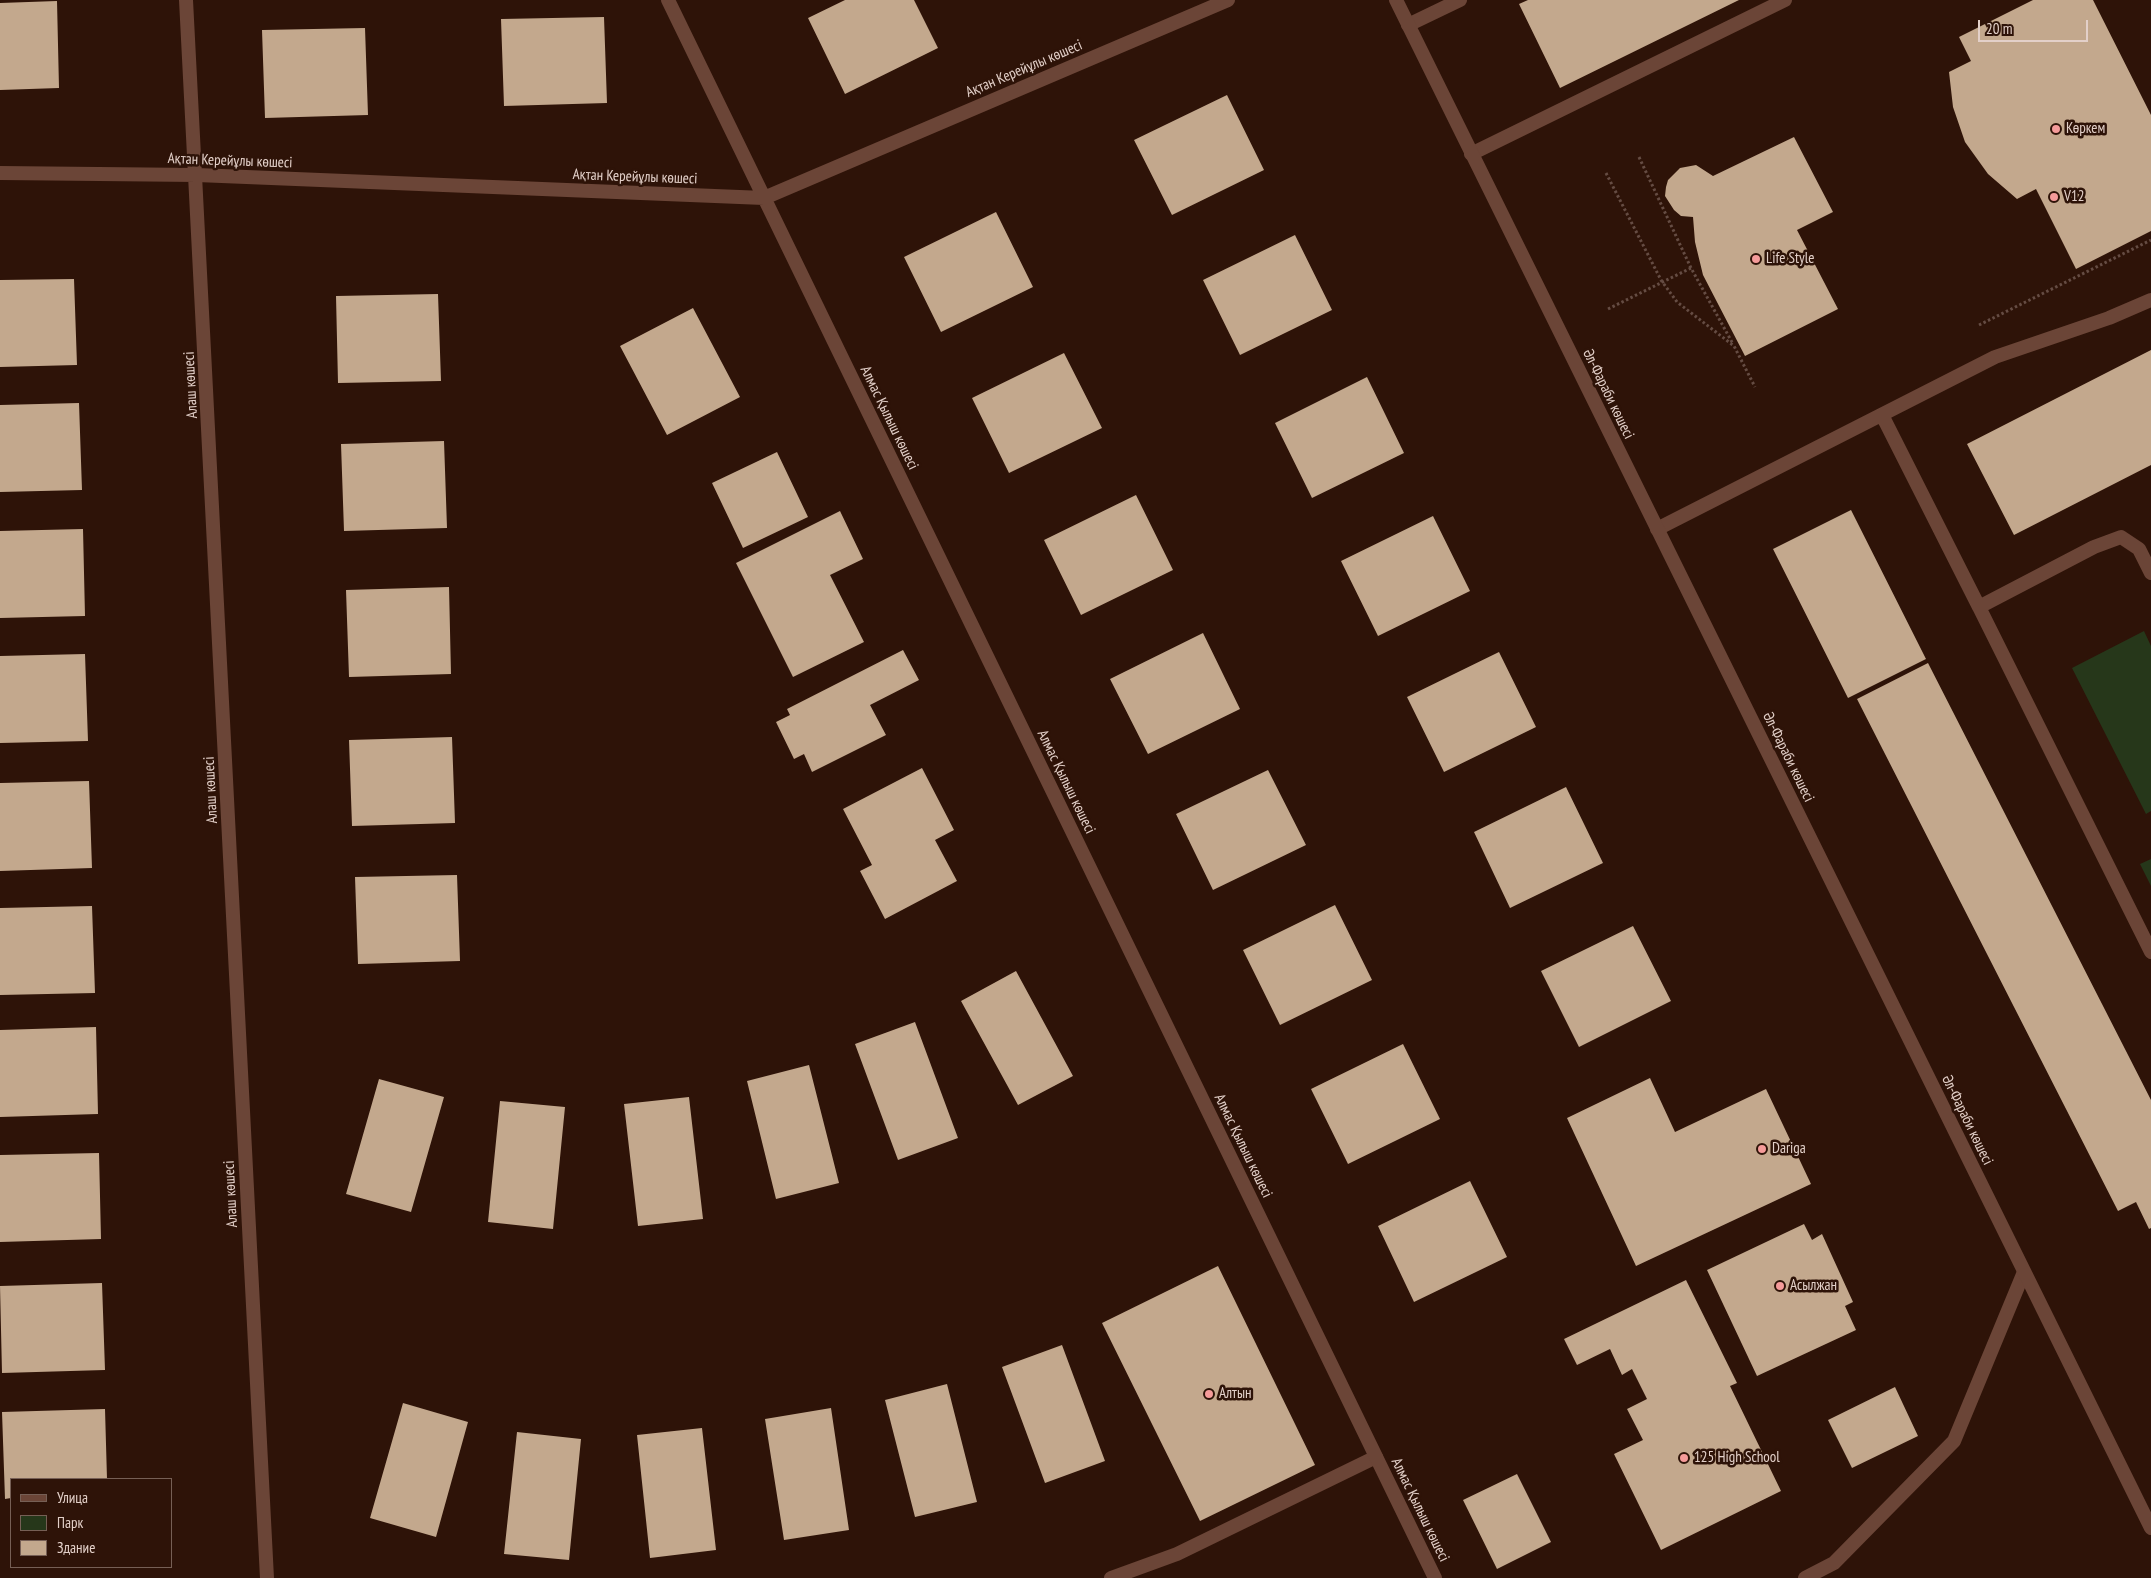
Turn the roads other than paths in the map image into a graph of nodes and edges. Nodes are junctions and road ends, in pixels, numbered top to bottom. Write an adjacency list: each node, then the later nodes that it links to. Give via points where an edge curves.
1 (186, 0): 10 (street, Алаш көшесі)
2 (668, 0): 11 (street, Алмас Қылыш көшесі)
3 (1228, 0): 11 (street, Ақтан Керейұлы көшесі)
4 (1396, 0): 7 (street, Әл-Фараби көшесі)
5 (1460, 0): 7 (street)
6 (1785, 0): 8 (street)
7 (1408, 26): 8 (street, Әл-Фараби көшесі)
8 (1472, 154): 14 (street, Әл-Фараби көшесі)
9 (0, 173): 10 (street, Ақтан Керейұлы көшесі)
10 (197, 175): 11 (street, Ақтан Керейұлы көшесі); 21 (street, Алаш көшесі)
11 (764, 198): 19 (street, Алмас Қылыш көшесі)
12 (2151, 300): 13 (street, via 1996,357)
13 (1882, 415): 14 (street); 16 (street)
14 (1657, 529): 18 (street, Әл-Фараби көшесі)
15 (2151, 573): 16 (street, via 2139,550 2122,537 2094,546)
16 (1979, 607): 17 (street)
17 (2151, 952)
18 (2024, 1272): 20 (street, Әл-Фараби көшесі); 24 (street, via 1954,1441 1834,1563)
19 (1376, 1457): 22 (street, via 1177,1554); 23 (street, Алмас Қылыш көшесі)
20 (2151, 1528)
21 (267, 1578)
22 (1111, 1578)
23 (1435, 1578)
24 (1805, 1578)

